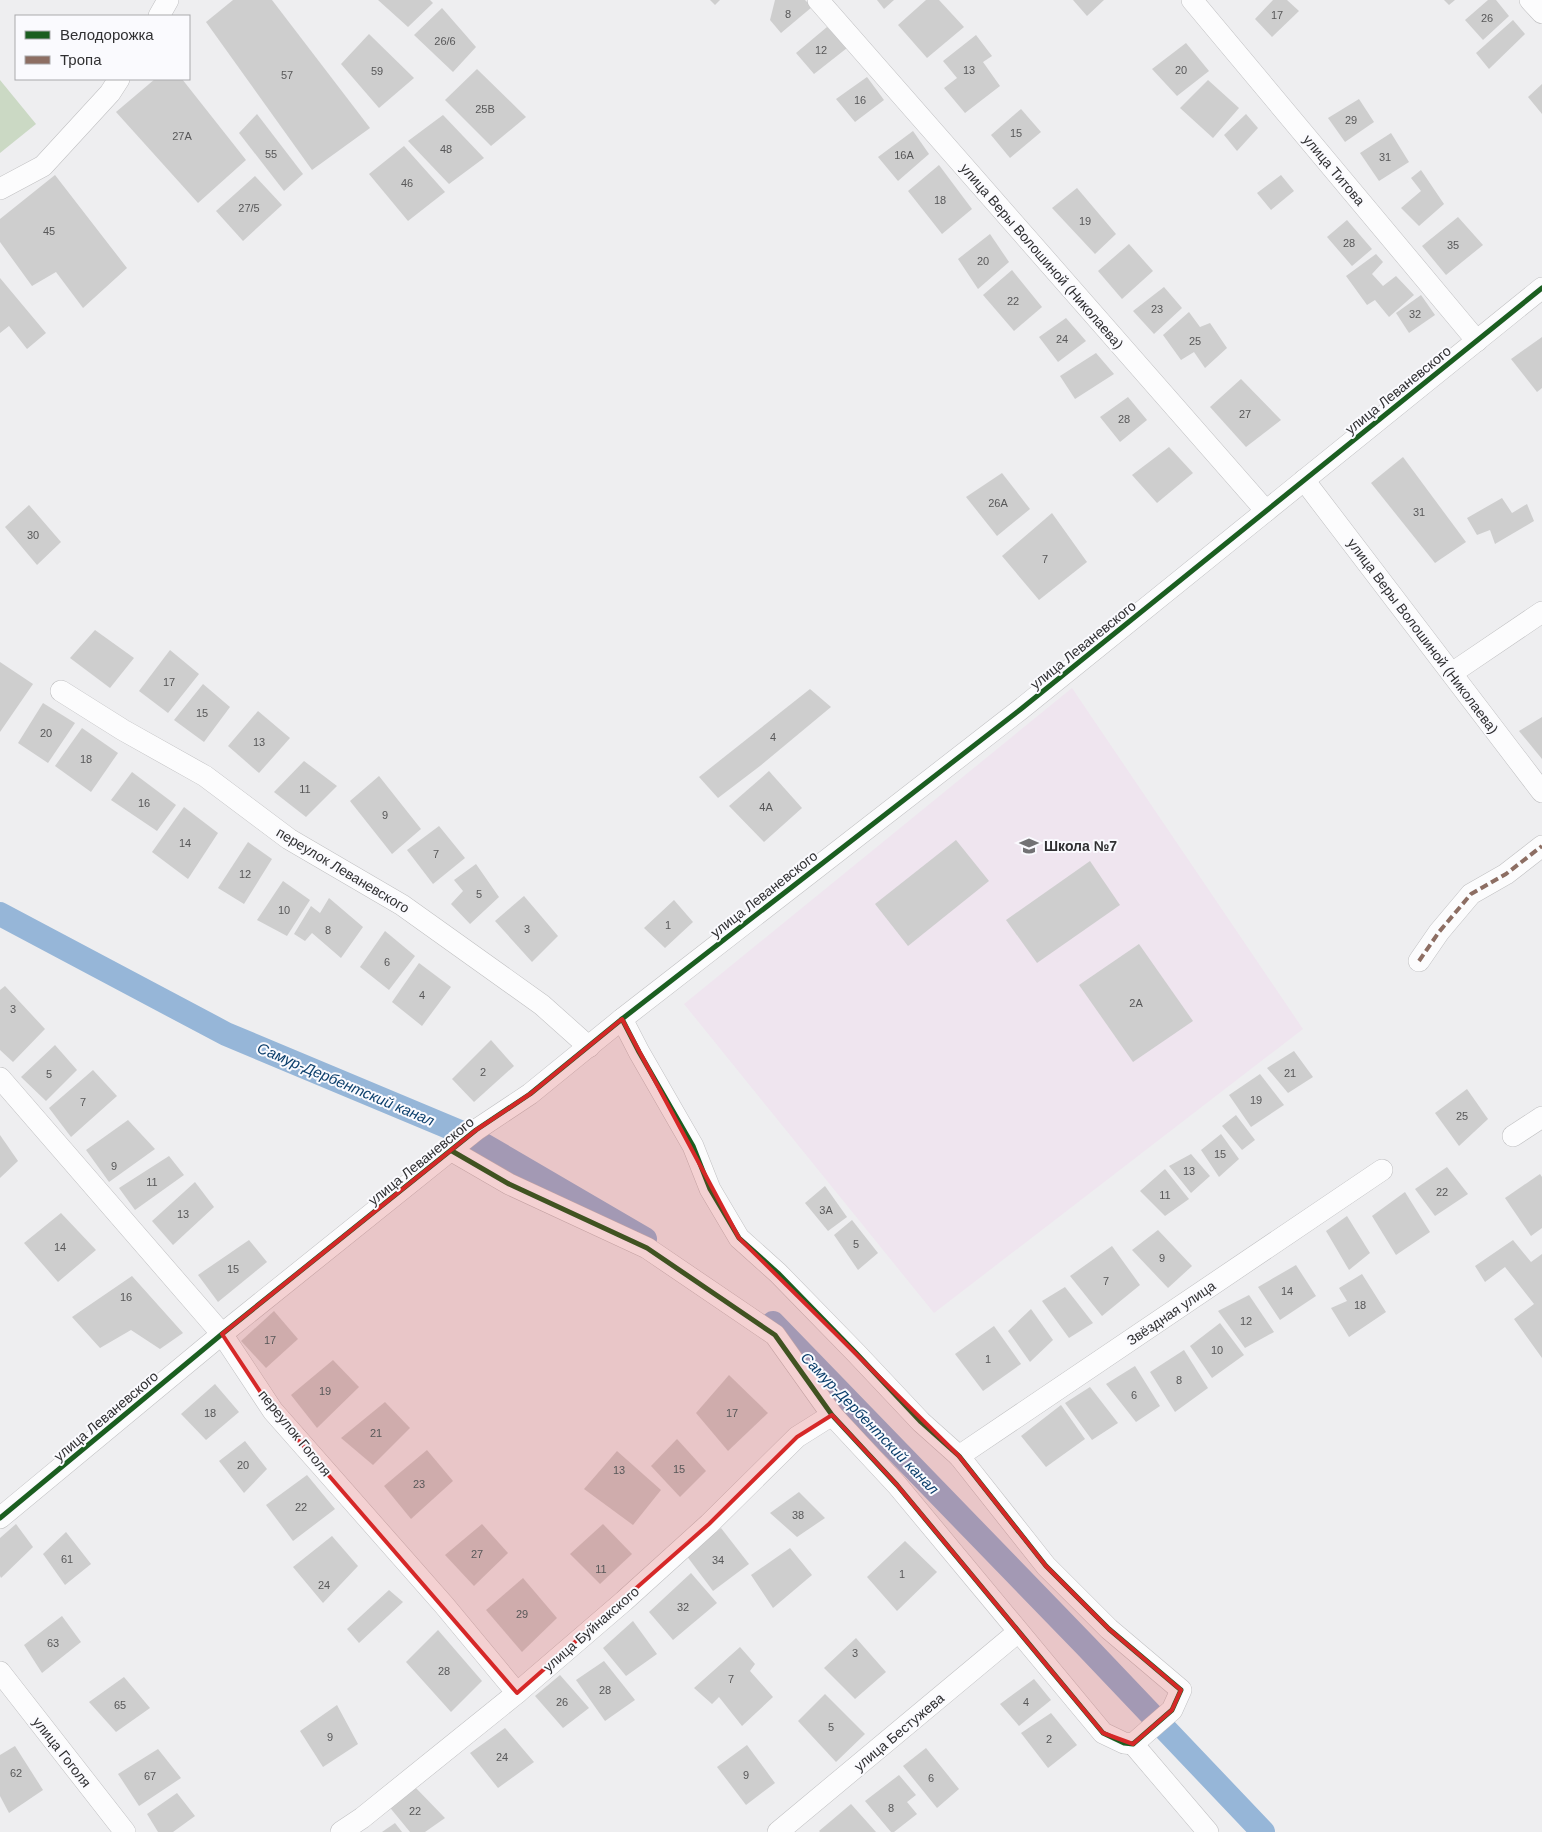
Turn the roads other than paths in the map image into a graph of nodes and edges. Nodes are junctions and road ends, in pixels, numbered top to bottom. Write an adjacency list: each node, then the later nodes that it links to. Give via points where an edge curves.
1 (168, 0): 6 (street)
2 (818, 0): 12 (street, улица Веры Волошиной (Николаева))
3 (1192, 0): 10 (street, улица Титова)
4 (1530, 0): 5 (street)
5 (1542, 13)
6 (160, 15)
7 (118, 80): 8 (street, via 43,166)
8 (0, 189)
9 (1542, 288): 10 (street, улица Леваневского)
10 (1477, 341): 11 (street, улица Леваневского)
11 (1304, 480): 12 (street, улица Леваневского); 14 (street, улица Веры Волошиной (Николаева))
12 (1266, 511): 19 (street, улица Леваневского, via 1021,709)
13 (1542, 612): 14 (street)
14 (1452, 673): 16 (street, улица Веры Волошиной (Николаева))
15 (61, 691): 20 (street, переулок Леваневского, via 205,776 289,839 402,905 542,1006)
16 (1542, 792)
17 (1542, 846): 18 (street, via 1506,874 1471,894)
18 (1419, 961)
19 (622, 1019): 20 (street, улица Леваневского); 28 (street, via 694,1146 710,1189 740,1238 811,1306 921,1422)
20 (589, 1047): 24 (street, улица Леваневского)
21 (0, 1078): 26 (street, переулок Гоголя)
22 (1542, 1117): 23 (street)
23 (1513, 1136)
24 (463, 1141): 26 (street, улица Леваневского); 27 (street, via 509,1184 647,1248 775,1335)
25 (1382, 1170): 28 (street, Звёздная улица)
26 (222, 1334): 29 (street, улица Леваневского); 32 (street, переулок Гоголя, via 273,1411)
27 (832, 1414): 30 (street, via 897,1485); 32 (street, улица Буйнакского, via 797,1437 709,1524)
28 (960, 1456): 33 (street, via 1046,1566 1109,1629 1181,1690 1172,1710)
29 (0, 1518)
30 (1018, 1632): 33 (street, via 1103,1733 1124,1742); 36 (street, улица Бестужева)
31 (0, 1672): 34 (street, улица Гоголя)
32 (517, 1693): 35 (street, улица Буйнакского)
33 (1138, 1739): 37 (street)
34 (125, 1832)
35 (341, 1832)
36 (778, 1832)
37 (1208, 1832)

